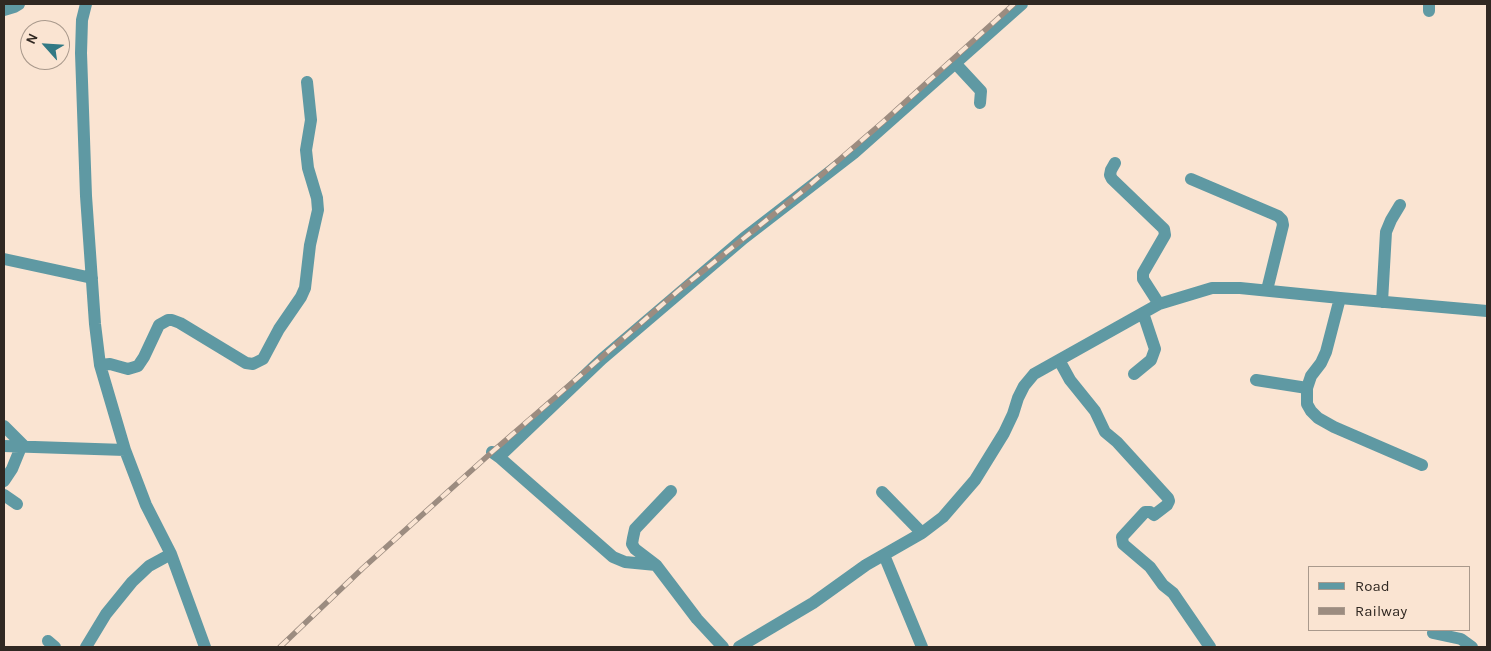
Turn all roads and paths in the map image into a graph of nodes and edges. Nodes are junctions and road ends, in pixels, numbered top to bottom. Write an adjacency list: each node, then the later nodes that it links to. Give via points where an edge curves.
1 (19, 4): 4 (street)
2 (86, 4): 12 (street, via 81,53)
3 (1022, 4): 5 (street)
4 (4, 9)
5 (955, 63): 7 (street, via 981,90); 37 (street, via 854,153 744,238 602,358 495,455 613,557 625,562)
6 (307, 82): 20 (street, via 311,120 306,150 318,210 305,288 263,359 253,364 246,362 180,323 168,320 159,325 138,366 128,369)
7 (980, 103)
8 (1115, 163): 16 (street, via 1110,175 1112,179 1164,229 1165,235 1142,273 1142,279)
9 (1191, 179): 13 (street, via 1282,220)
10 (1400, 206): 15 (street, via 1386,232)
11 (4, 259): 12 (street)
12 (92, 278): 20 (street)
13 (1267, 290): 14 (street); 16 (street, via 1212,288)
14 (1340, 298): 15 (street); 23 (street, via 1326,352)
15 (1382, 302): 17 (street)
16 (1159, 304): 18 (street)
17 (1487, 311)
18 (1143, 313): 19 (street); 21 (street, via 1155,349 1151,360)
19 (1059, 360): 34 (street, via 1034,374 1024,386 1004,433 975,480); 44 (street, via 1070,380 1095,411 1105,432 1168,498 1167,505 1154,514 1144,512 1122,537 1123,544 1174,593)
20 (100, 365): 27 (street)
21 (1134, 374)
22 (1256, 380): 23 (street)
23 (1307, 388): 28 (street, via 1307,404 1318,418)
24 (4, 426): 26 (street)
25 (4, 446): 26 (street)
26 (23, 446): 27 (street); 29 (street)
27 (125, 450): 35 (street, via 146,505)
28 (1422, 465)
29 (4, 481)
30 (671, 491): 37 (street, via 635,529 633,538 635,549)
31 (882, 492): 34 (street)
32 (4, 495): 33 (street)
33 (17, 504)
34 (922, 533): 36 (street)
35 (171, 554): 39 (street, via 149,566 132,582 106,614); 40 (street)
36 (884, 555): 42 (street); 43 (street)
37 (656, 565): 41 (street)
38 (1433, 633): 45 (street, via 1462,639)
39 (86, 647)
40 (204, 647)
41 (723, 647)
42 (739, 647)
43 (922, 647)
44 (1210, 647)
45 (1472, 647)

